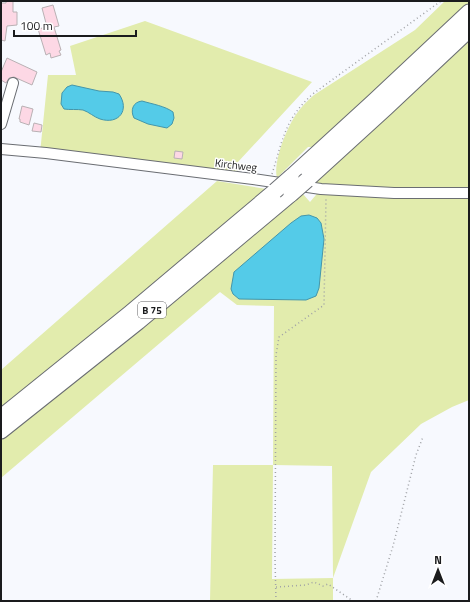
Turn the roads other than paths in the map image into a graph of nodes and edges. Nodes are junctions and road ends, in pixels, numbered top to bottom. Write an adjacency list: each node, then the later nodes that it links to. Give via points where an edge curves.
1 (469, 12): 6 (highway, B 75, bridge, via 291,177)
2 (469, 30): 8 (highway, B 75, bridge, via 291,194 138,322)
3 (14, 83): 4 (street)
4 (1, 124)
5 (1, 149): 6 (street, Kirchweg, via 46,153)
6 (272, 186): 7 (street, Kirchweg, via 394,193); 8 (highway, B 75)
7 (469, 192)
8 (3, 426)

